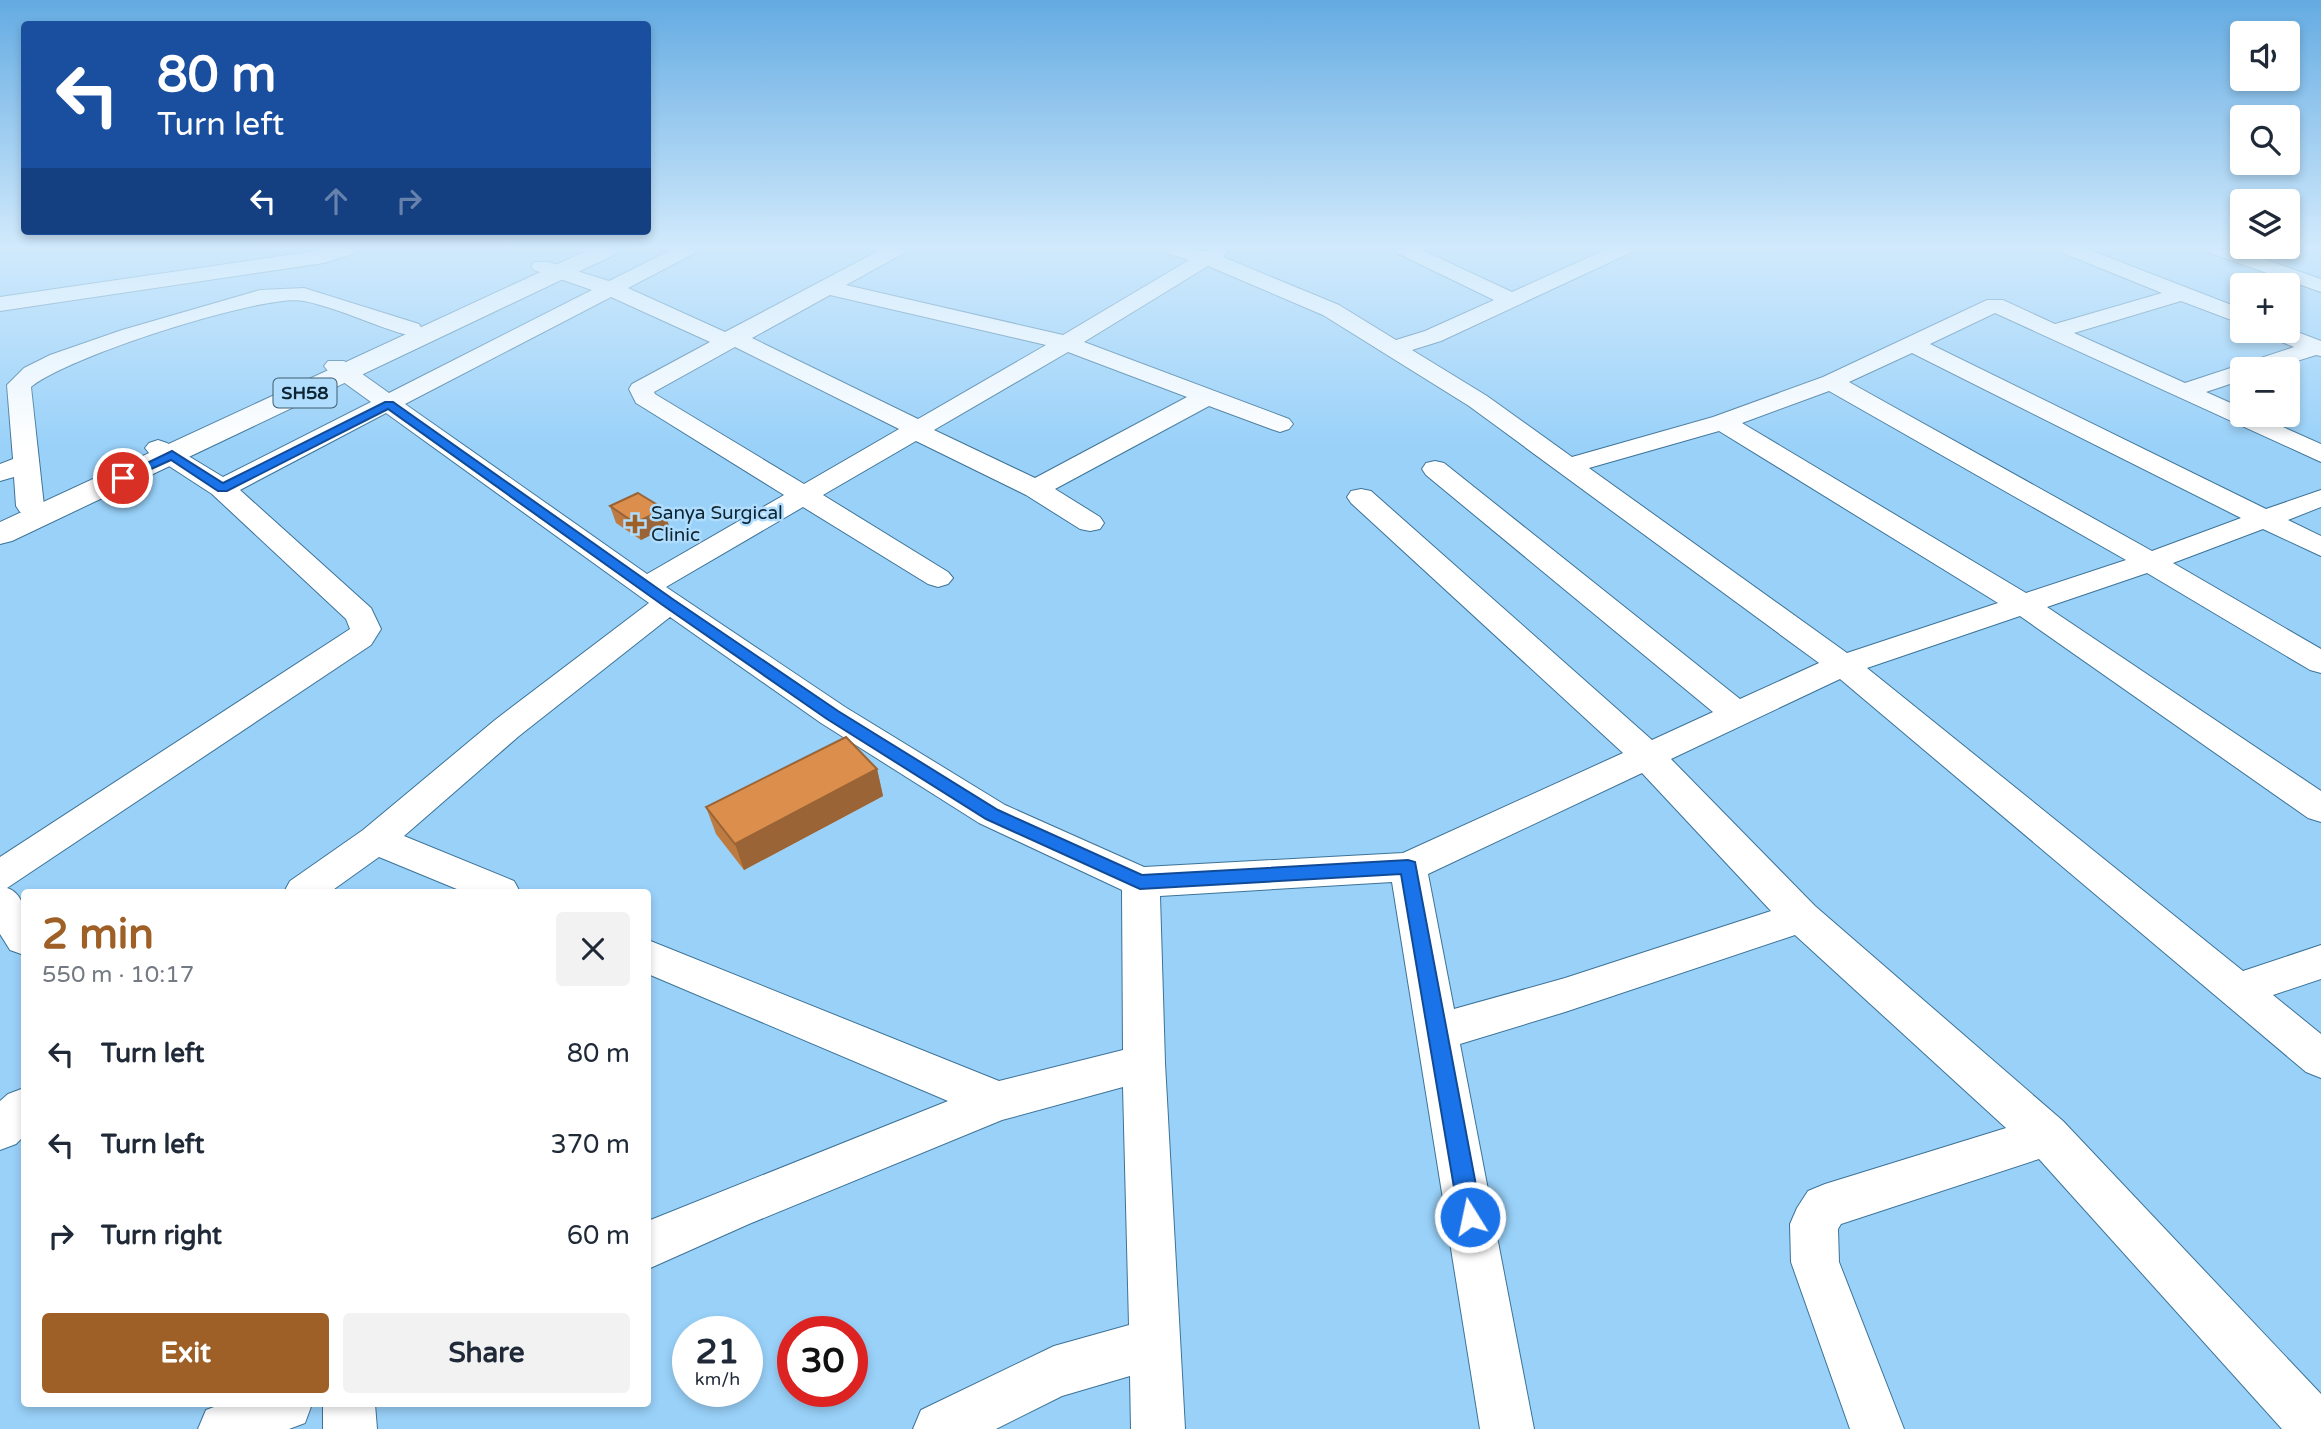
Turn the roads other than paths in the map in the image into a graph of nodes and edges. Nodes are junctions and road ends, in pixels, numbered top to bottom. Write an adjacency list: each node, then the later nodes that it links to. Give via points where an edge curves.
1 (194, 316): 35 (street, via 116,339 22,380 19,406)
2 (369, 316): 15 (street)
3 (441, 316): 15 (main road, SH58)
4 (452, 316): 24 (main road, SH58)
5 (556, 316): 29 (street)
6 (674, 316): 17 (street)
7 (775, 316): 17 (street)
8 (948, 316): 19 (street)
9 (1111, 316): 19 (street)
10 (1338, 316): 21 (street)
11 (1478, 316): 21 (street)
12 (1972, 316): 20 (street)
13 (2019, 316): 16 (street)
14 (2106, 316): 16 (street)
15 (411, 329): 24 (main road, SH58)
16 (2054, 331): 27 (street)
17 (729, 339): 32 (street); 41 (street, via 640,389 645,398)
18 (2300, 341): 22 (street)
19 (1066, 343): 28 (street); 32 (street)
20 (1912, 344): 26 (street); 45 (street)
21 (1395, 348): 36 (street)
22 (2318, 348): 23 (street)
23 (2288, 357)
24 (341, 370): 29 (street); 33 (main road, SH58)
25 (2230, 376): 27 (street)
26 (1830, 382): 30 (street); 50 (street)
27 (2185, 391): 34 (street)
28 (1208, 396): 31 (street); 40 (street)
29 (389, 404): 39 (street); 52 (street)
30 (1722, 422): 36 (street); 53 (street)
31 (1280, 424)
32 (915, 429): 40 (street); 41 (street)
33 (165, 451): 39 (street); 44 (main road, SH58); 48 (main road, SH58)
34 (2321, 454)
35 (26, 463): 38 (street); 44 (street)
36 (1568, 466): 55 (street)
37 (1435, 469): 56 (street)
38 (0, 473)
39 (222, 488): 61 (street, via 360,615 366,629 360,638)
40 (1036, 489): 47 (street)
41 (801, 494): 51 (street); 52 (street)
42 (1361, 497): 57 (street, via 1621,729)
43 (2321, 498): 45 (street)
44 (30, 506): 46 (main road, SH58)
45 (2266, 517): 49 (street); 50 (street)
46 (0, 520)
47 (1090, 523)
48 (0, 534)
49 (2321, 547)
50 (2150, 562): 53 (street); 54 (street)
51 (938, 578)
52 (658, 595): 59 (street); 62 (street, via 833,715 992,814)
53 (2024, 605): 55 (street); 58 (street)
54 (2321, 663)
55 (1843, 665): 56 (street); 70 (street)
56 (1737, 714): 57 (street)
57 (1646, 757): 60 (street); 66 (street)
58 (2321, 809)
59 (376, 840): 63 (street); 64 (street)
60 (1408, 867): 62 (street); 71 (street)
61 (0, 876)
62 (1140, 882): 73 (street)
63 (307, 889)
64 (494, 889)
65 (0, 901): 67 (street)
66 (1801, 916): 71 (street); 77 (street)
67 (21, 934)
68 (651, 957): 74 (street)
69 (2321, 962): 70 (street)
70 (2237, 990): 72 (street)
71 (1438, 1032): 86 (street)
72 (2321, 1059)
73 (1144, 1063): 74 (street); 79 (street)
74 (998, 1101): 78 (street)
75 (21, 1111): 76 (street)
76 (0, 1129)
77 (2047, 1136): 87 (street, via 1825,1207 1814,1224 1815,1262); 88 (street)
78 (651, 1244)
79 (1156, 1342): 84 (street, via 1054,1371); 85 (street)
80 (279, 1407): 82 (street)
81 (349, 1407): 83 (street)
82 (225, 1429)
83 (351, 1429)
84 (940, 1429)
85 (1158, 1429)
86 (1507, 1429)
87 (1877, 1429)
88 (2318, 1429)

